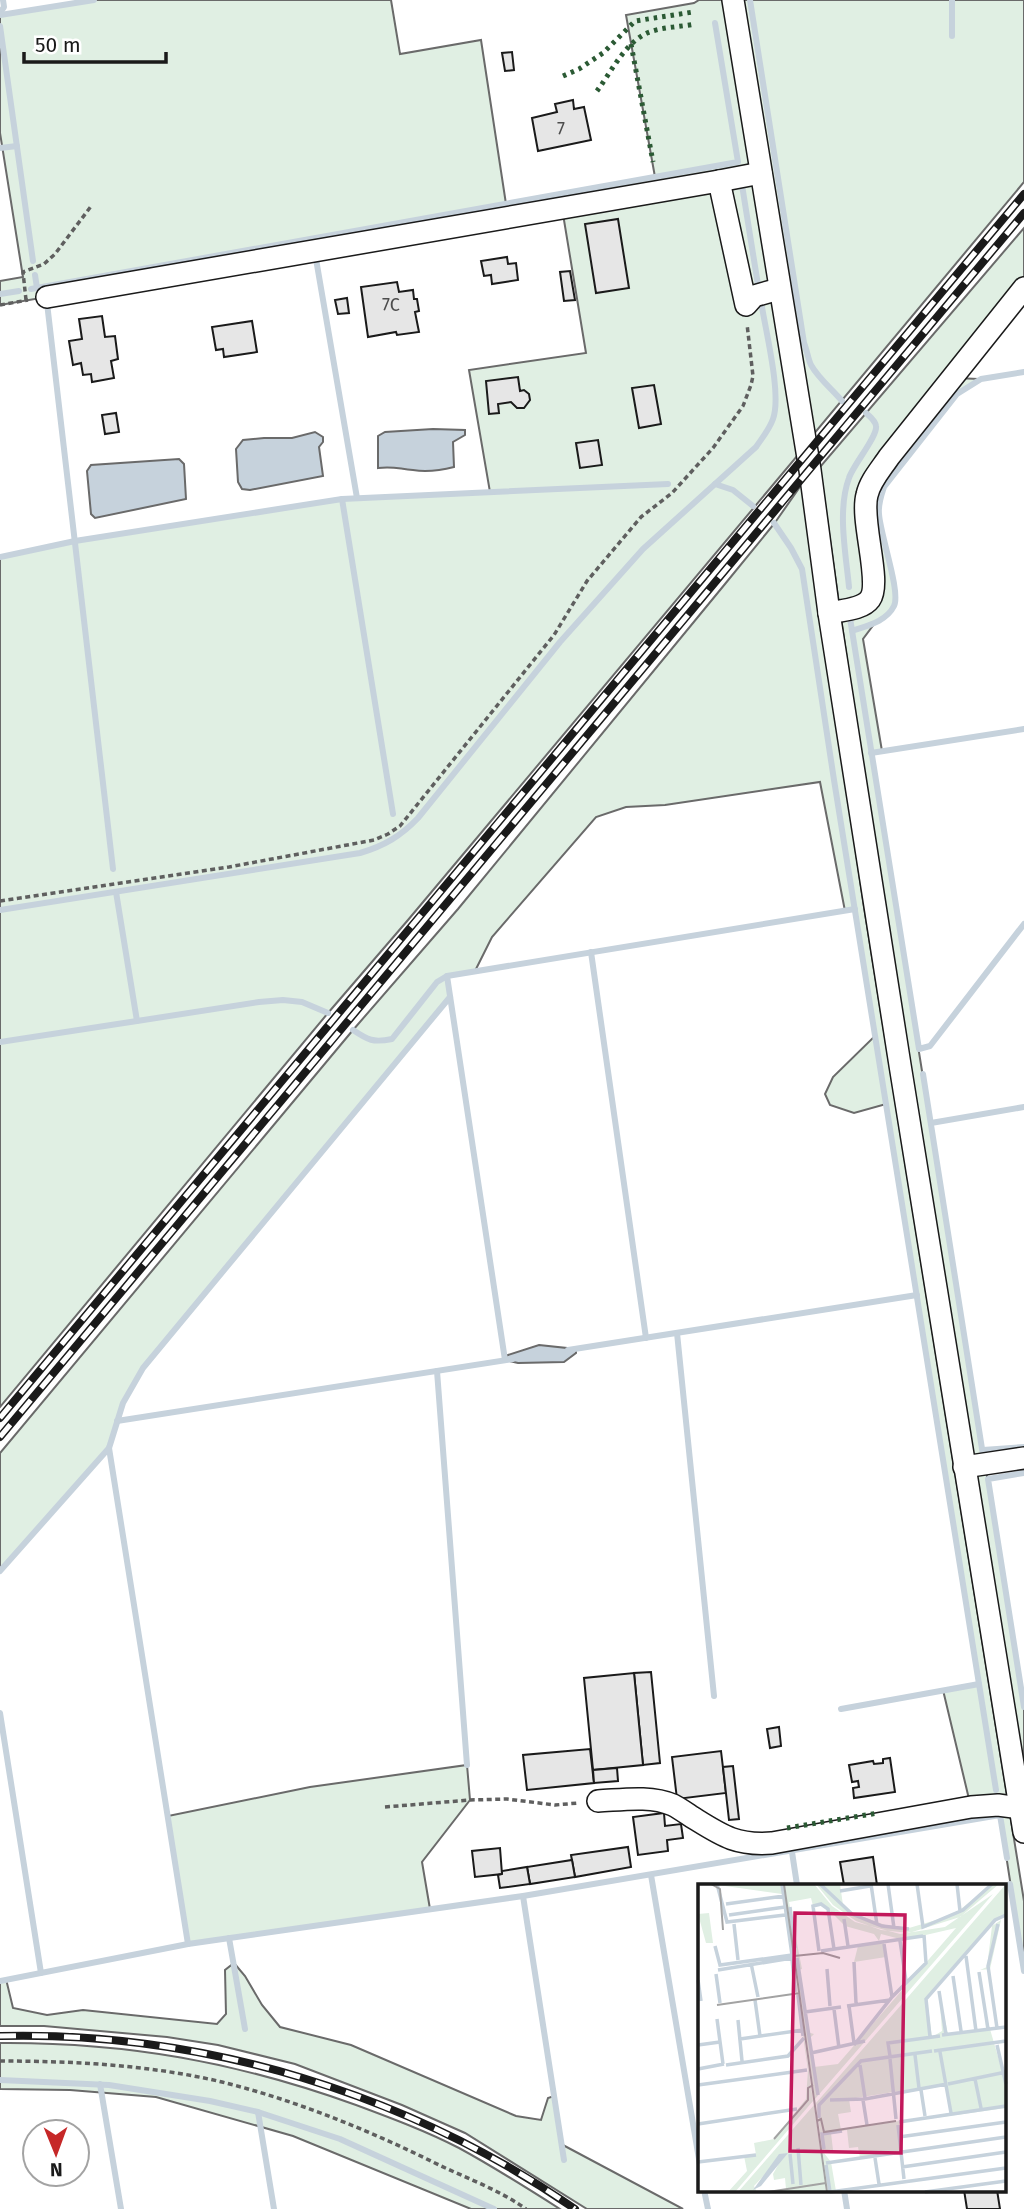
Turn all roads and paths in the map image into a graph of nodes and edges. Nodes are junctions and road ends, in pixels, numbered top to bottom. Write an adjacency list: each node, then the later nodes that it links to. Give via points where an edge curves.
1 (733, 0): 2 (street)
2 (761, 173): 3 (street); 6 (street)
3 (719, 181): 7 (street); 9 (street)
4 (92, 205): 7 (path, via 50,259 23,272)
5 (1024, 288): 10 (street, via 873,481 866,496 871,598 850,610)
6 (779, 289): 9 (street, via 754,296); 10 (street)
7 (36, 299): 8 (path)
8 (0, 305)
9 (746, 305): 11 (path, via 752,376 743,406 713,448 672,493 641,517 586,581 554,635 400,826 374,840)
10 (829, 613): 13 (street)
11 (0, 901)
12 (1024, 1458): 13 (street)
13 (964, 1467): 16 (street)
14 (597, 1801): 15 (path, via 555,1805 470,1800); 16 (street, via 632,1799 673,1805 714,1831 755,1844 971,1807)
15 (385, 1807)
16 (1020, 1808): 17 (street)
17 (1024, 1832)
18 (0, 2060): 19 (path, via 102,2064 234,2086 327,2115)
19 (526, 2209)

